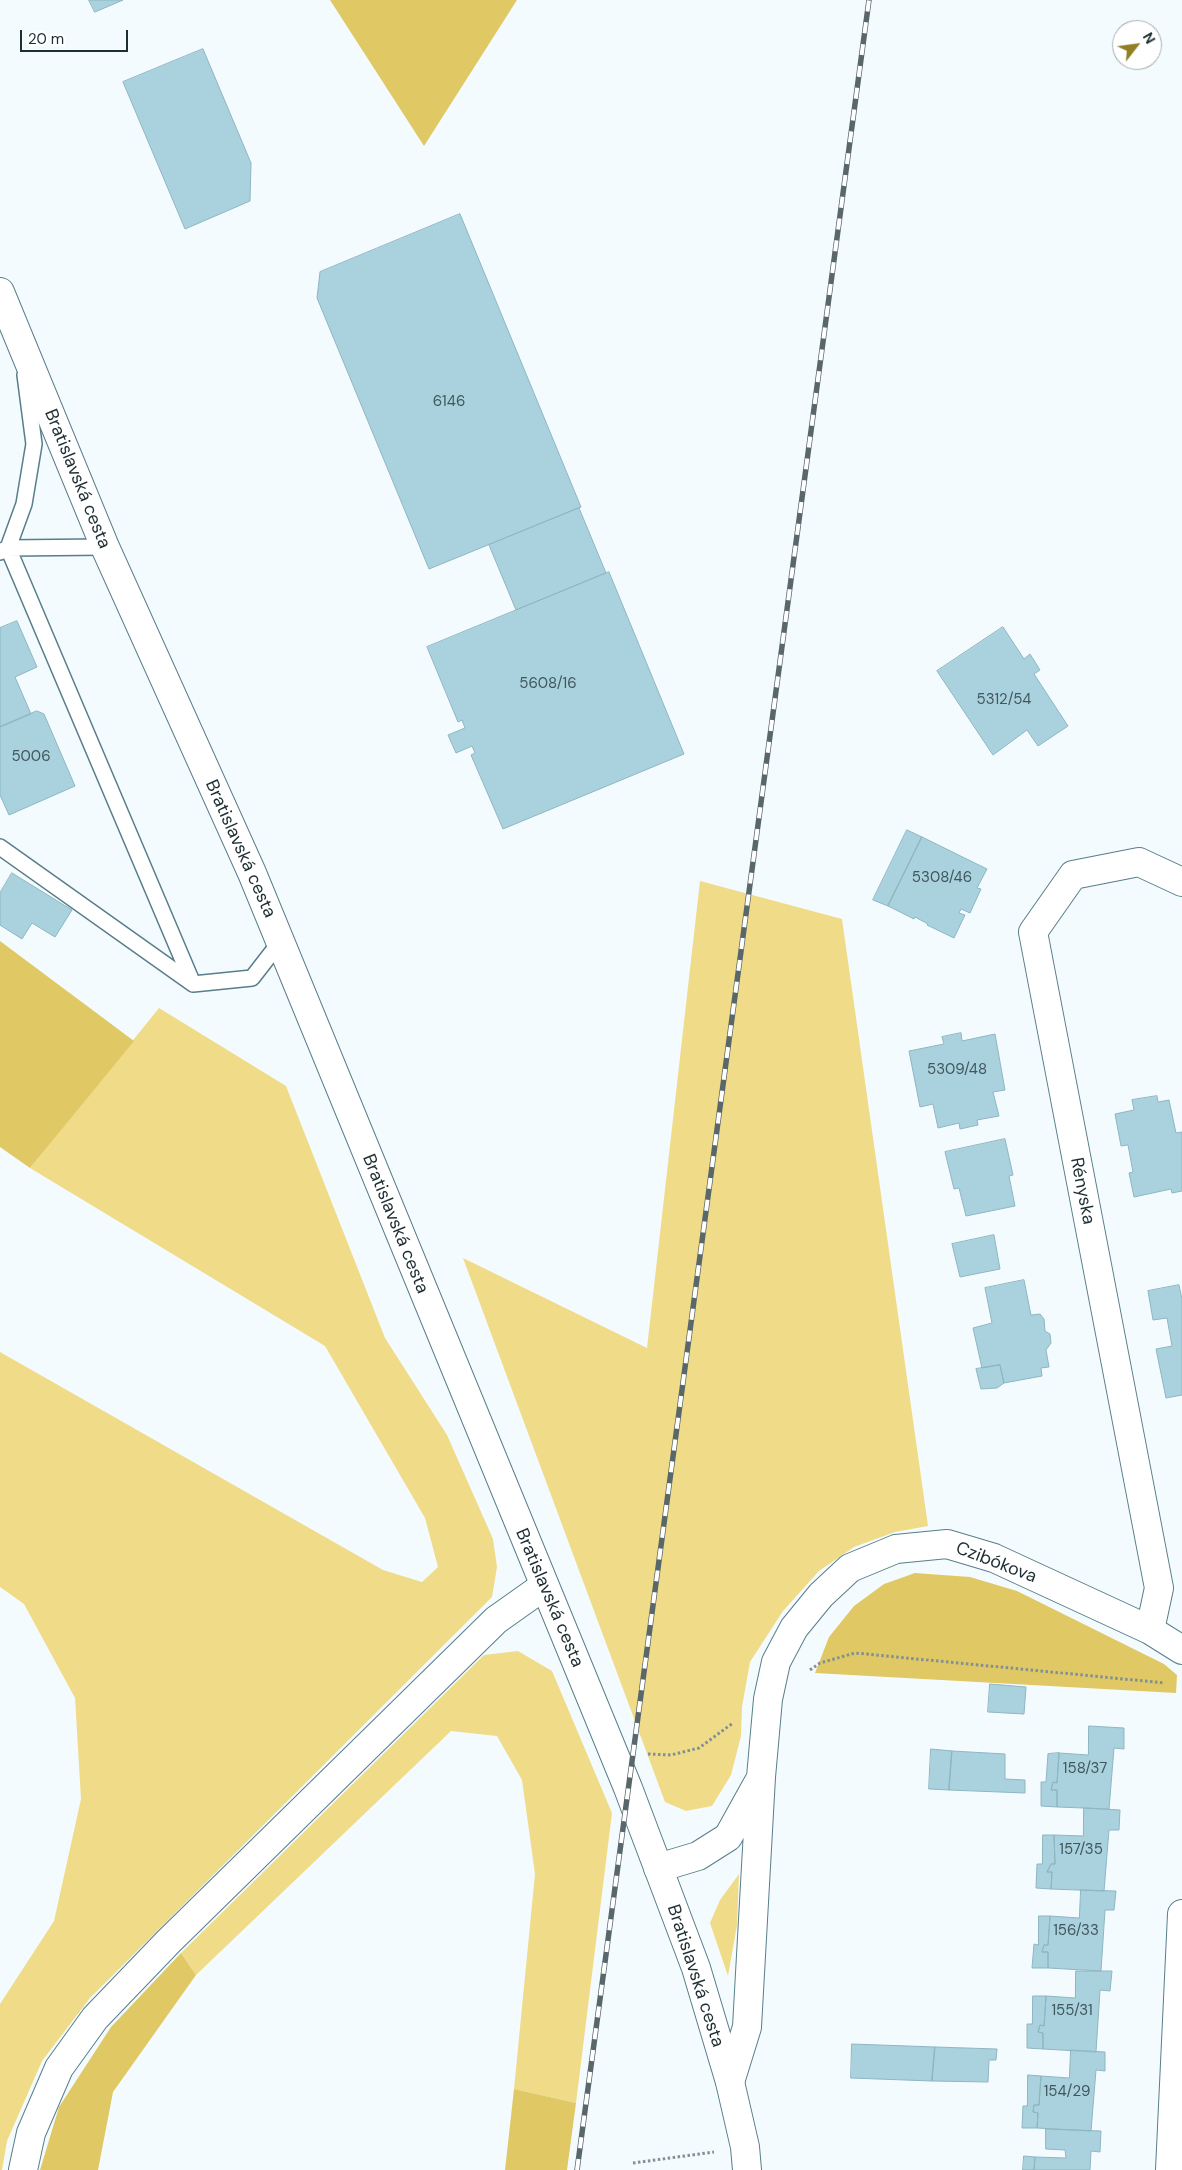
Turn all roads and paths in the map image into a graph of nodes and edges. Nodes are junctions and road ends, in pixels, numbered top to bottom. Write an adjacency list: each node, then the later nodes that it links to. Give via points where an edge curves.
1 (0, 292): 2 (street, Bratislavská cesta)
2 (21, 344): 3 (street, Bratislavská cesta); 4 (lane, via 34,444 24,504)
3 (105, 548): 4 (lane); 7 (street, Bratislavská cesta)
4 (4, 550): 8 (lane)
5 (0, 847): 8 (lane)
6 (1182, 882): 10 (street, Rényska, via 1139,862 1073,876 1033,932 1159,1588)
7 (280, 942): 8 (lane, via 252,978); 9 (street, Bratislavská cesta)
8 (193, 984)
9 (544, 1586): 14 (street, Bratislavská cesta); 22 (street, via 496,1620 168,1942 95,2018 59,2068 31,2133)
10 (1150, 1630): 11 (street, Czibókova); 13 (street, Czibókova, via 994,1558 947,1544 896,1549 850,1568 821,1595 794,1628 776,1662)
11 (1182, 1650)
12 (1165, 1683): 13 (path, via 855,1653 820,1663)
13 (768, 1699): 14 (path, via 699,1748 671,1756 647,1754); 15 (street, Czibókova)
14 (608, 1739): 16 (street, Bratislavská cesta)
15 (761, 1777): 16 (street, Czibókova, via 728,1837 698,1856); 19 (street, via 747,2027)
16 (658, 1868): 19 (street, Bratislavská cesta, via 696,1968)
17 (1182, 1914): 18 (street)
18 (1182, 1953): 23 (street)
19 (730, 2082): 20 (street, Bratislavská cesta)
20 (746, 2159): 21 (path)
21 (633, 2163)
22 (23, 2170)
23 (1170, 2170)

